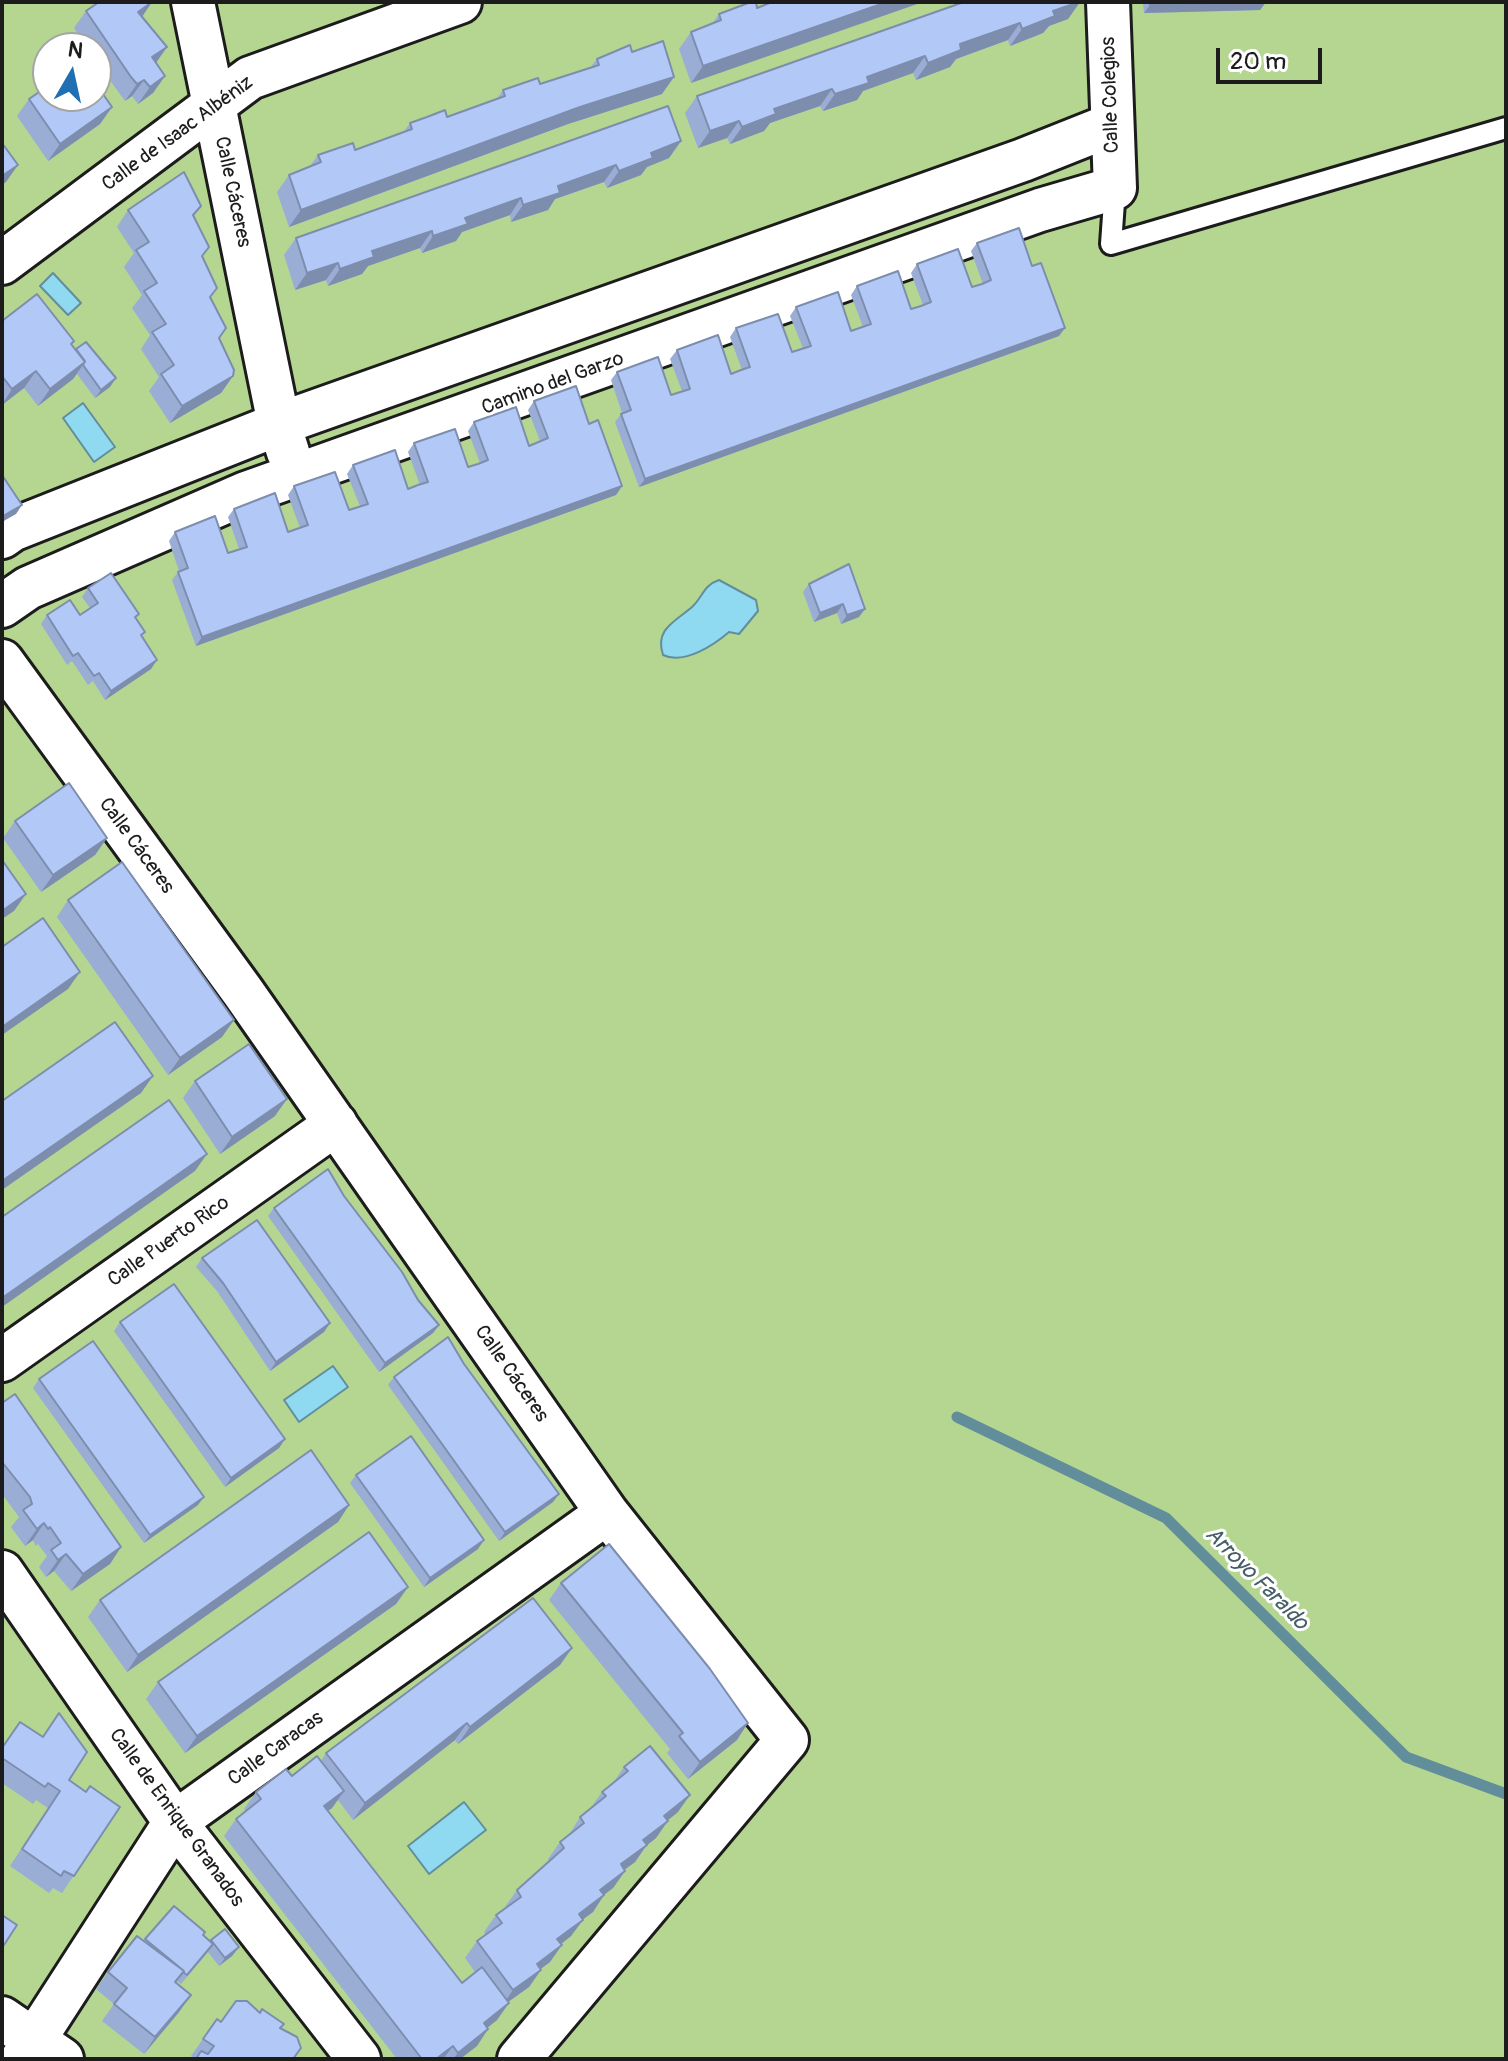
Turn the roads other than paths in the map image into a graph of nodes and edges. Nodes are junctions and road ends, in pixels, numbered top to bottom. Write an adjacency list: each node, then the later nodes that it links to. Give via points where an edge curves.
1 (193, 2): 4 (street, Calle Cáceres)
2 (460, 2): 4 (street, Calle de Isaac Albéniz, via 250,78)
3 (1108, 2): 5 (street, Calle Colegios)
4 (214, 106): 8 (street, Calle de Isaac Albéniz); 9 (street, Calle Cáceres)
5 (1111, 125): 7 (street, Calle Colegios); 9 (street)
6 (1506, 128): 7 (lane, via 1111,244)
7 (1115, 188): 10 (street, Camino del Garzo, via 1040,210)
8 (2, 263)
9 (279, 424): 10 (street, Calle Cáceres); 11 (street)
10 (296, 475): 12 (street, Camino del Garzo, via 28,588)
11 (2, 537)
12 (2, 606)
13 (2, 661): 14 (street, Calle Cáceres)
14 (336, 1124): 15 (street, Calle Puerto Rico); 16 (street, Calle Cáceres)
15 (2, 1360)
16 (607, 1513): 18 (street, Calle Caracas); 21 (street, Calle Cáceres, via 787,1740)
17 (2, 1572): 18 (street, Calle de Enrique Granados)
18 (175, 1822): 19 (street, Calle Caracas); 20 (street, Calle de Enrique Granados)
19 (30, 2044)
20 (359, 2059)
21 (519, 2059)

